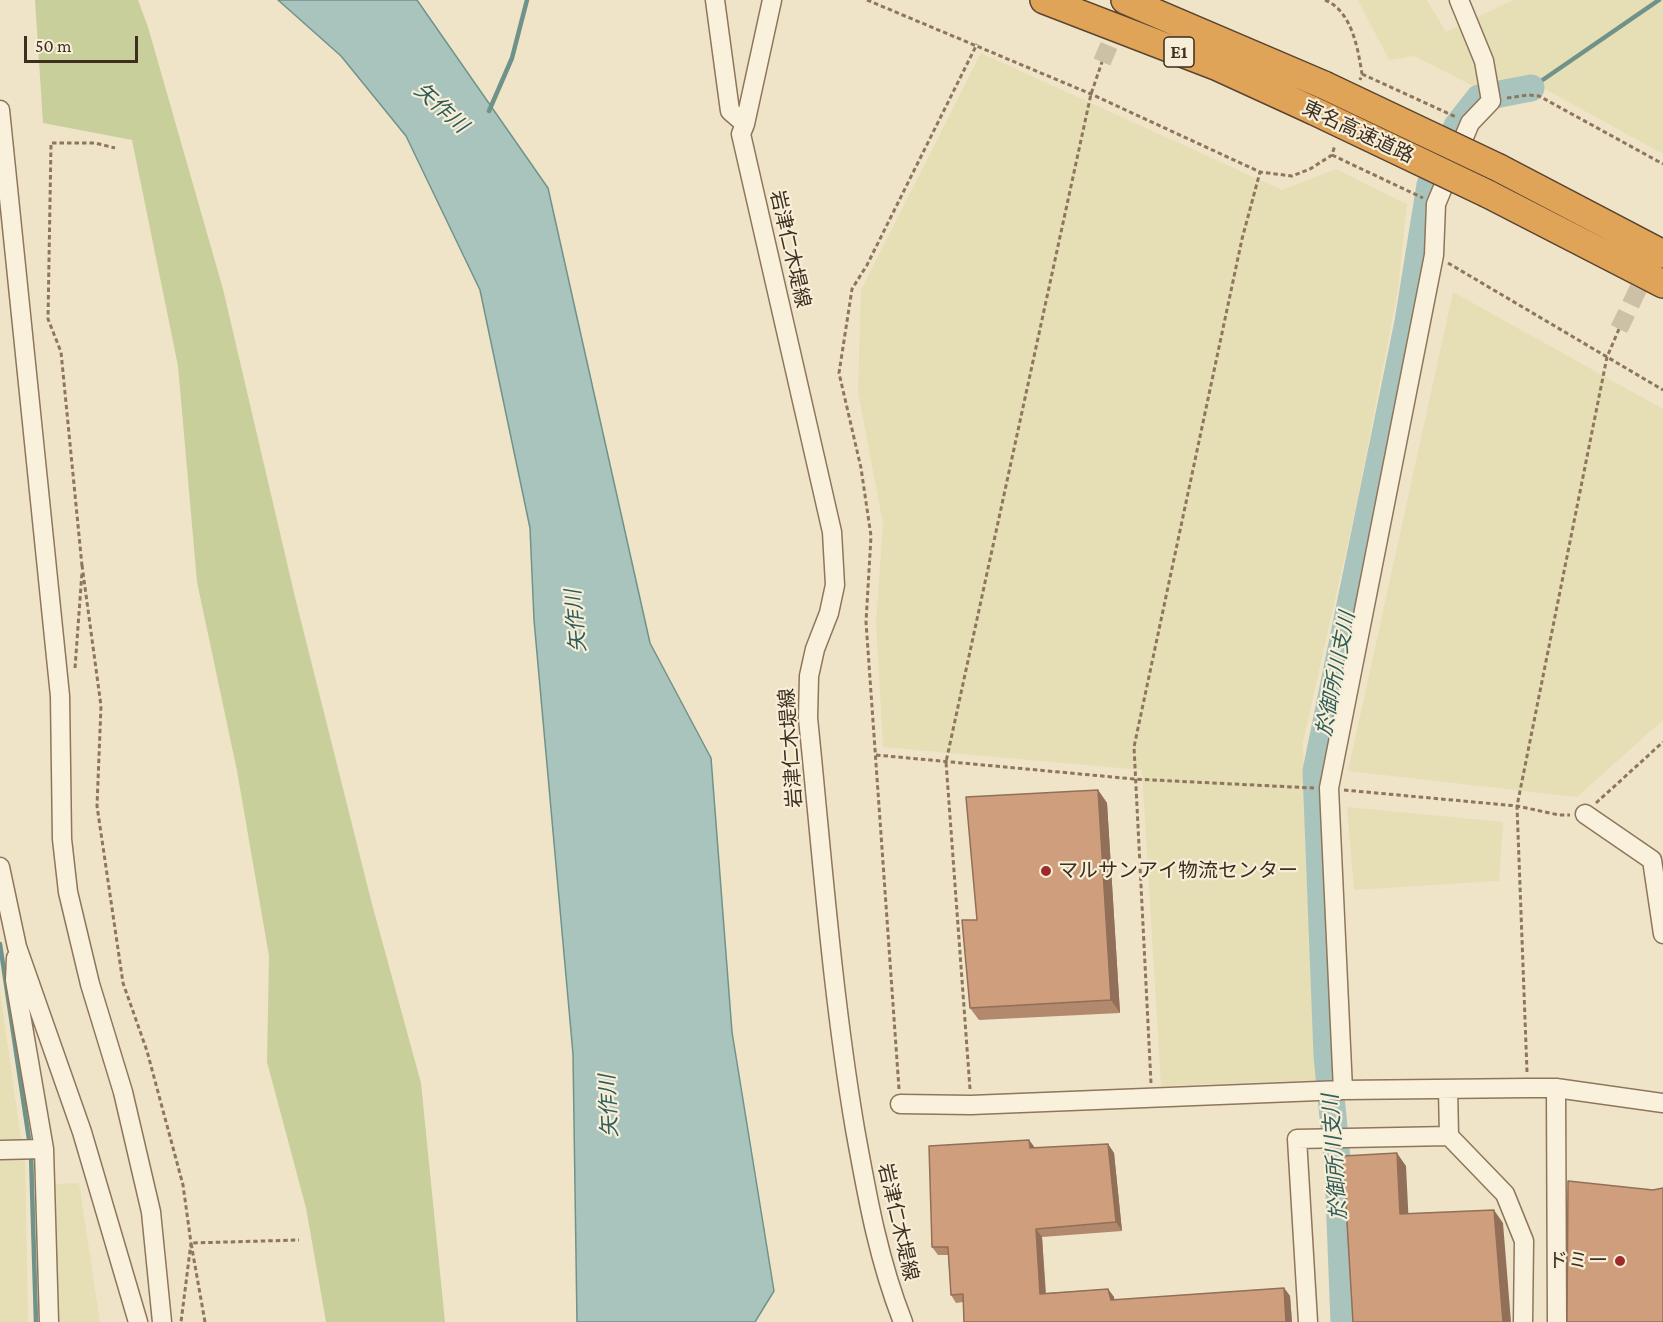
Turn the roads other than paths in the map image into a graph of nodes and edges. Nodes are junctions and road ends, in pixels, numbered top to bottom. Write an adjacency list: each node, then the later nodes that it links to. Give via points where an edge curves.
1 (715, 0): 7 (street, via 730,111)
2 (772, 0): 7 (street, 岩津仁木堤線)
3 (1044, 0): 9 (highway, 東名高速道路 / E1, bridge, via 1218,67 1312,110)
4 (1125, 0): 8 (highway, 東名高速道路 / E1, bridge, via 1324,85 1499,168)
5 (1460, 0): 16 (street, via 1484,61 1491,101 1470,123 1436,204 1434,255 1329,788)
6 (0, 110): 26 (street, via 60,696 62,839 68,892 90,984 123,1092 151,1212)
7 (745, 124): 27 (street, 岩津仁木堤線, via 741,134 832,532 834,585 809,676 808,718 844,1075 873,1230)
8 (1663, 254)
9 (1663, 284)
10 (1585, 814): 12 (street, via 1652,860)
11 (0, 867): 13 (street)
12 (1663, 934)
13 (17, 947): 20 (street, via 15,980); 25 (street, via 82,1132)
14 (1556, 1088): 15 (street); 17 (street); 22 (street)
15 (1448, 1089): 16 (street); 19 (street)
16 (1343, 1090): 18 (street, via 971,1105)
17 (1663, 1103)
18 (900, 1104)
19 (1449, 1136): 28 (street, via 1296,1139); 29 (street, via 1505,1194 1524,1240)
20 (44, 1149): 21 (street); 24 (street)
21 (0, 1150)
22 (1556, 1180): 23 (street); 30 (street)
23 (1580, 1183)
24 (49, 1322)
25 (138, 1322)
26 (162, 1322)
27 (903, 1322)
28 (1308, 1322)
29 (1524, 1322)
30 (1557, 1322)

